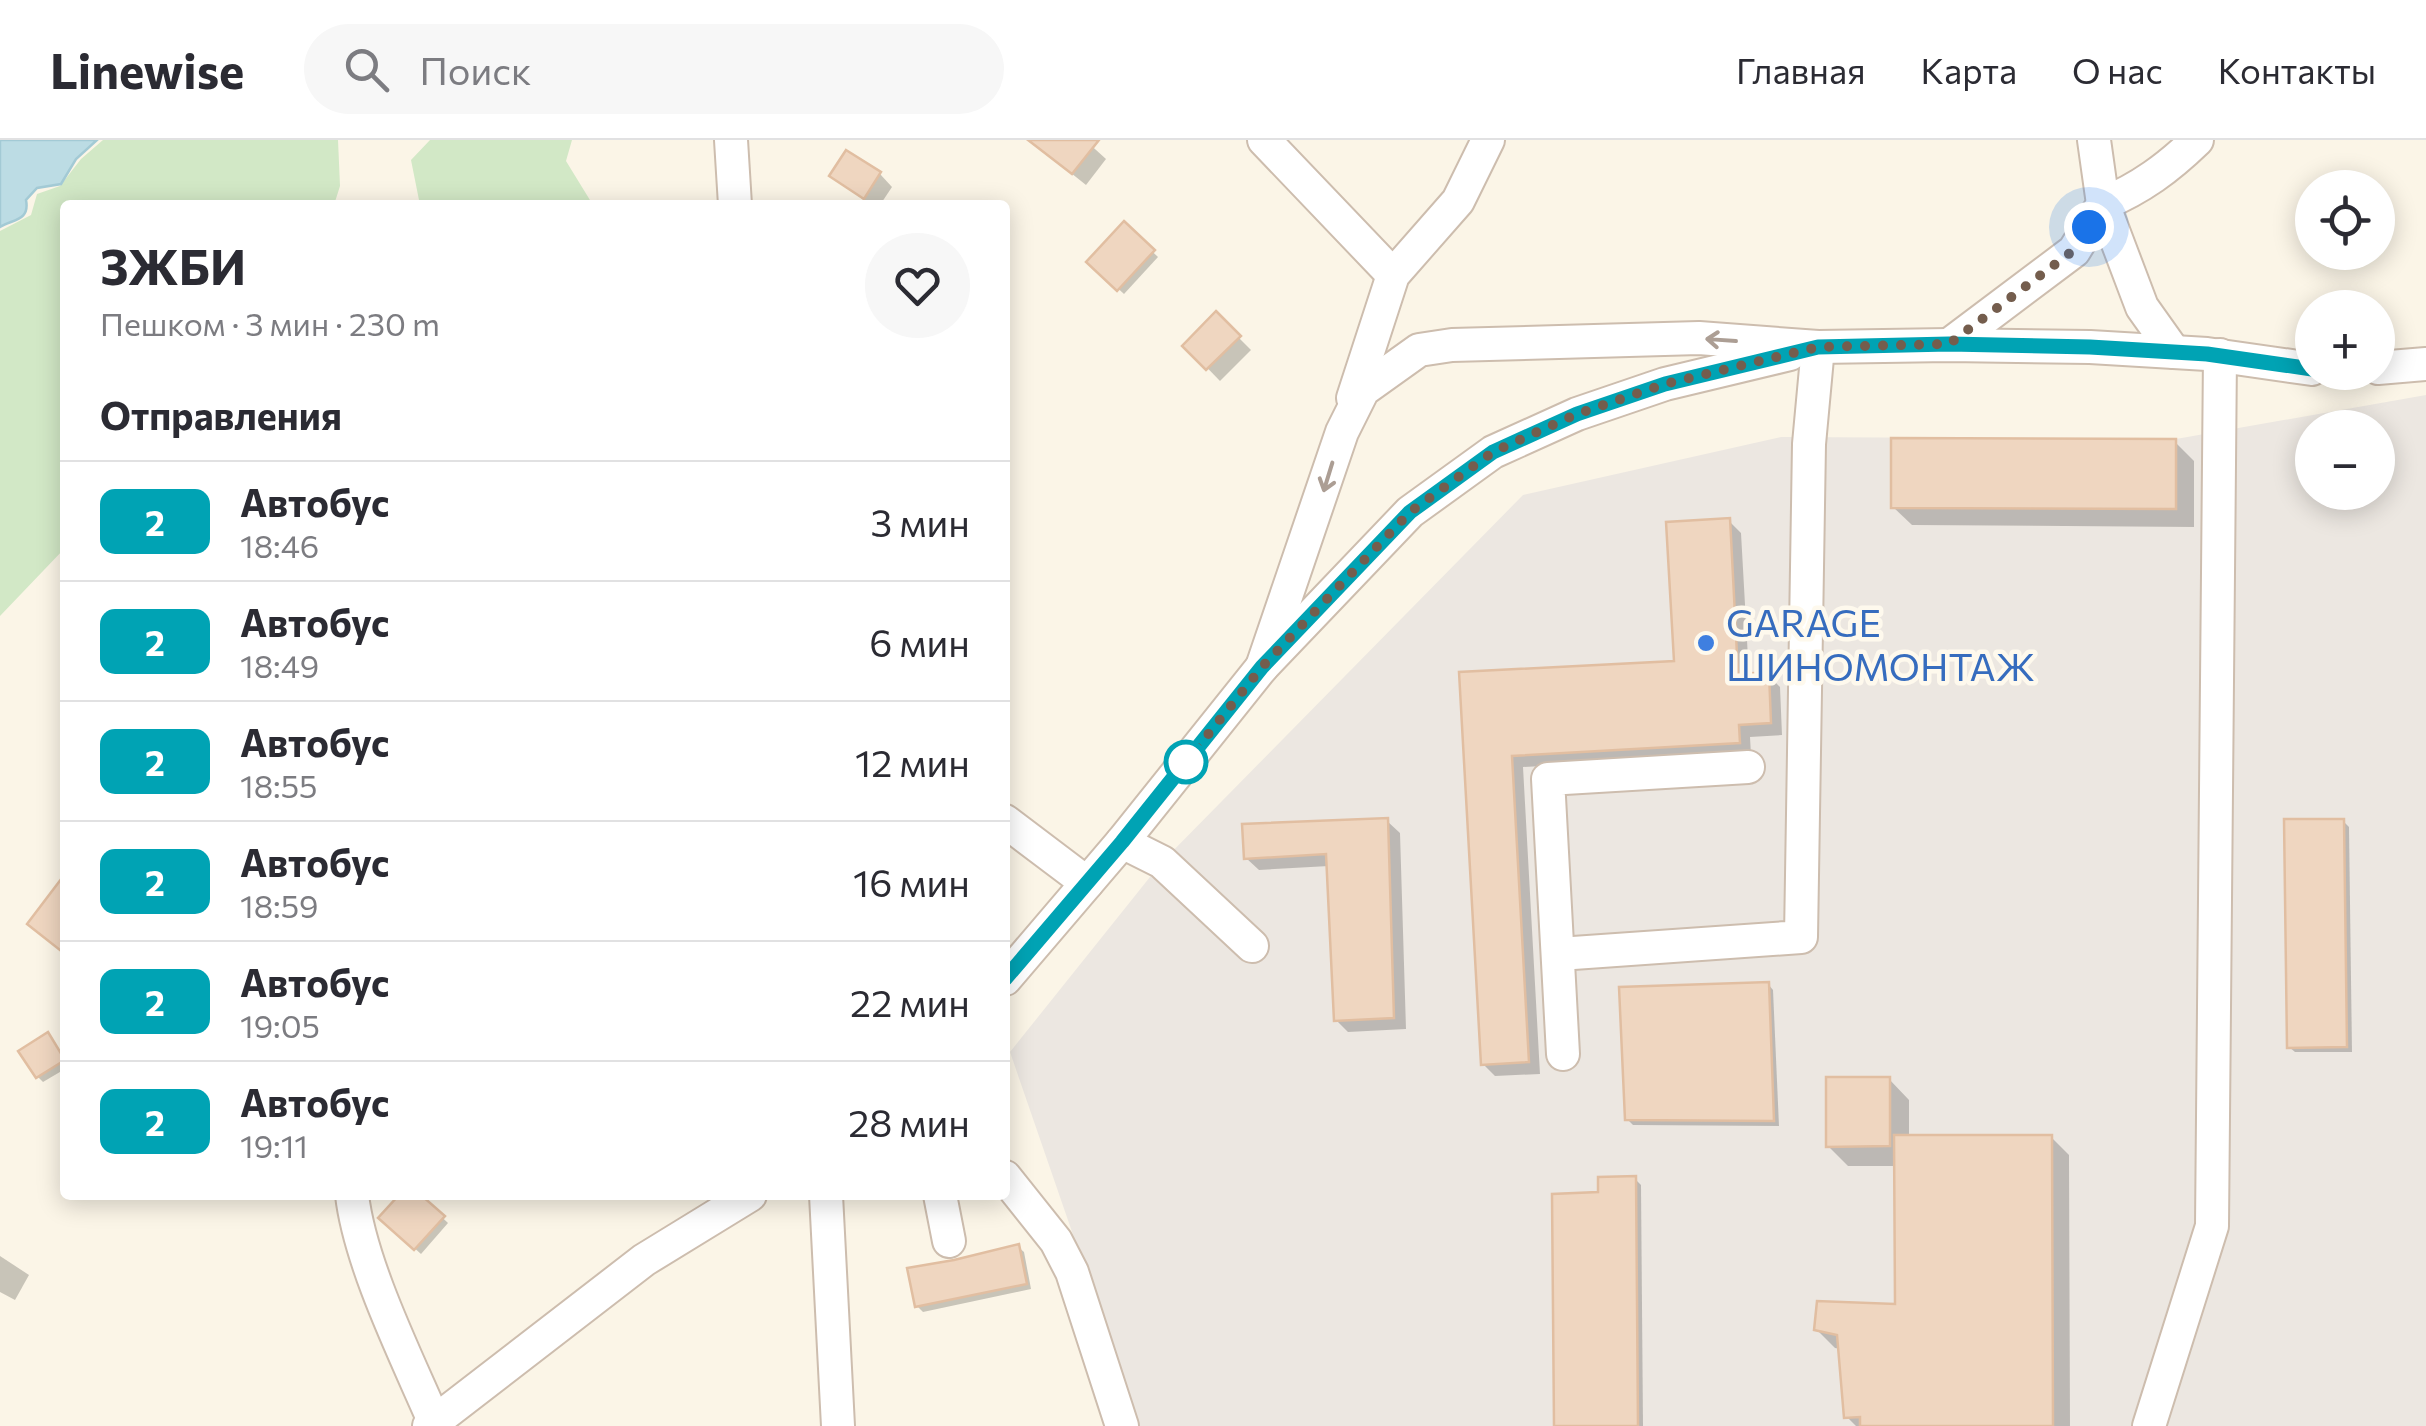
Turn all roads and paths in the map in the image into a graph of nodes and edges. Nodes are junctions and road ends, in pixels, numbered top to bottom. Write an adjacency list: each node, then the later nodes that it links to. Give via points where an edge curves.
1 (731, 140): 6 (street)
2 (1264, 140): 8 (street)
3 (1488, 140): 8 (street, via 1458,201)
4 (2094, 140): 7 (street)
5 (2197, 140): 7 (street, via 2163,172)
6 (735, 200)
7 (2103, 204): 9 (street, via 2074,250); 11 (street, via 2142,307)
8 (1392, 275): 16 (street)
9 (1949, 344): 10 (street); 11 (street)
10 (1818, 347): 16 (street, one-way to 16, via 1699,338 1419,350 1363,390); 17 (street, via 1665,384 1493,452 1410,512); 23 (street, via 1809,444 1802,937)
11 (2174, 352): 12 (street)
12 (2220, 355): 14 (street); 35 (street, via 2212,1226)
13 (2426, 364): 15 (street)
14 (2295, 366)
15 (2395, 367)
16 (1342, 432): 17 (street, one-way to 17)
17 (1262, 667): 20 (street)
18 (1748, 767): 23 (street, via 1548,779)
19 (1010, 826): 21 (street)
20 (1122, 842): 21 (street); 22 (street, via 1162,862)
21 (1087, 883): 24 (street)
22 (1252, 946)
23 (1559, 954): 25 (street)
24 (1010, 973)
25 (1563, 1054)
26 (1010, 1183): 34 (street, via 1072,1272)
27 (353, 1200): 32 (street)
28 (742, 1200): 32 (street, via 644,1260)
29 (826, 1200): 33 (street)
30 (941, 1200): 31 (street)
31 (948, 1241)
32 (432, 1424)
33 (838, 1426)
34 (1122, 1426)
35 (2149, 1426)

